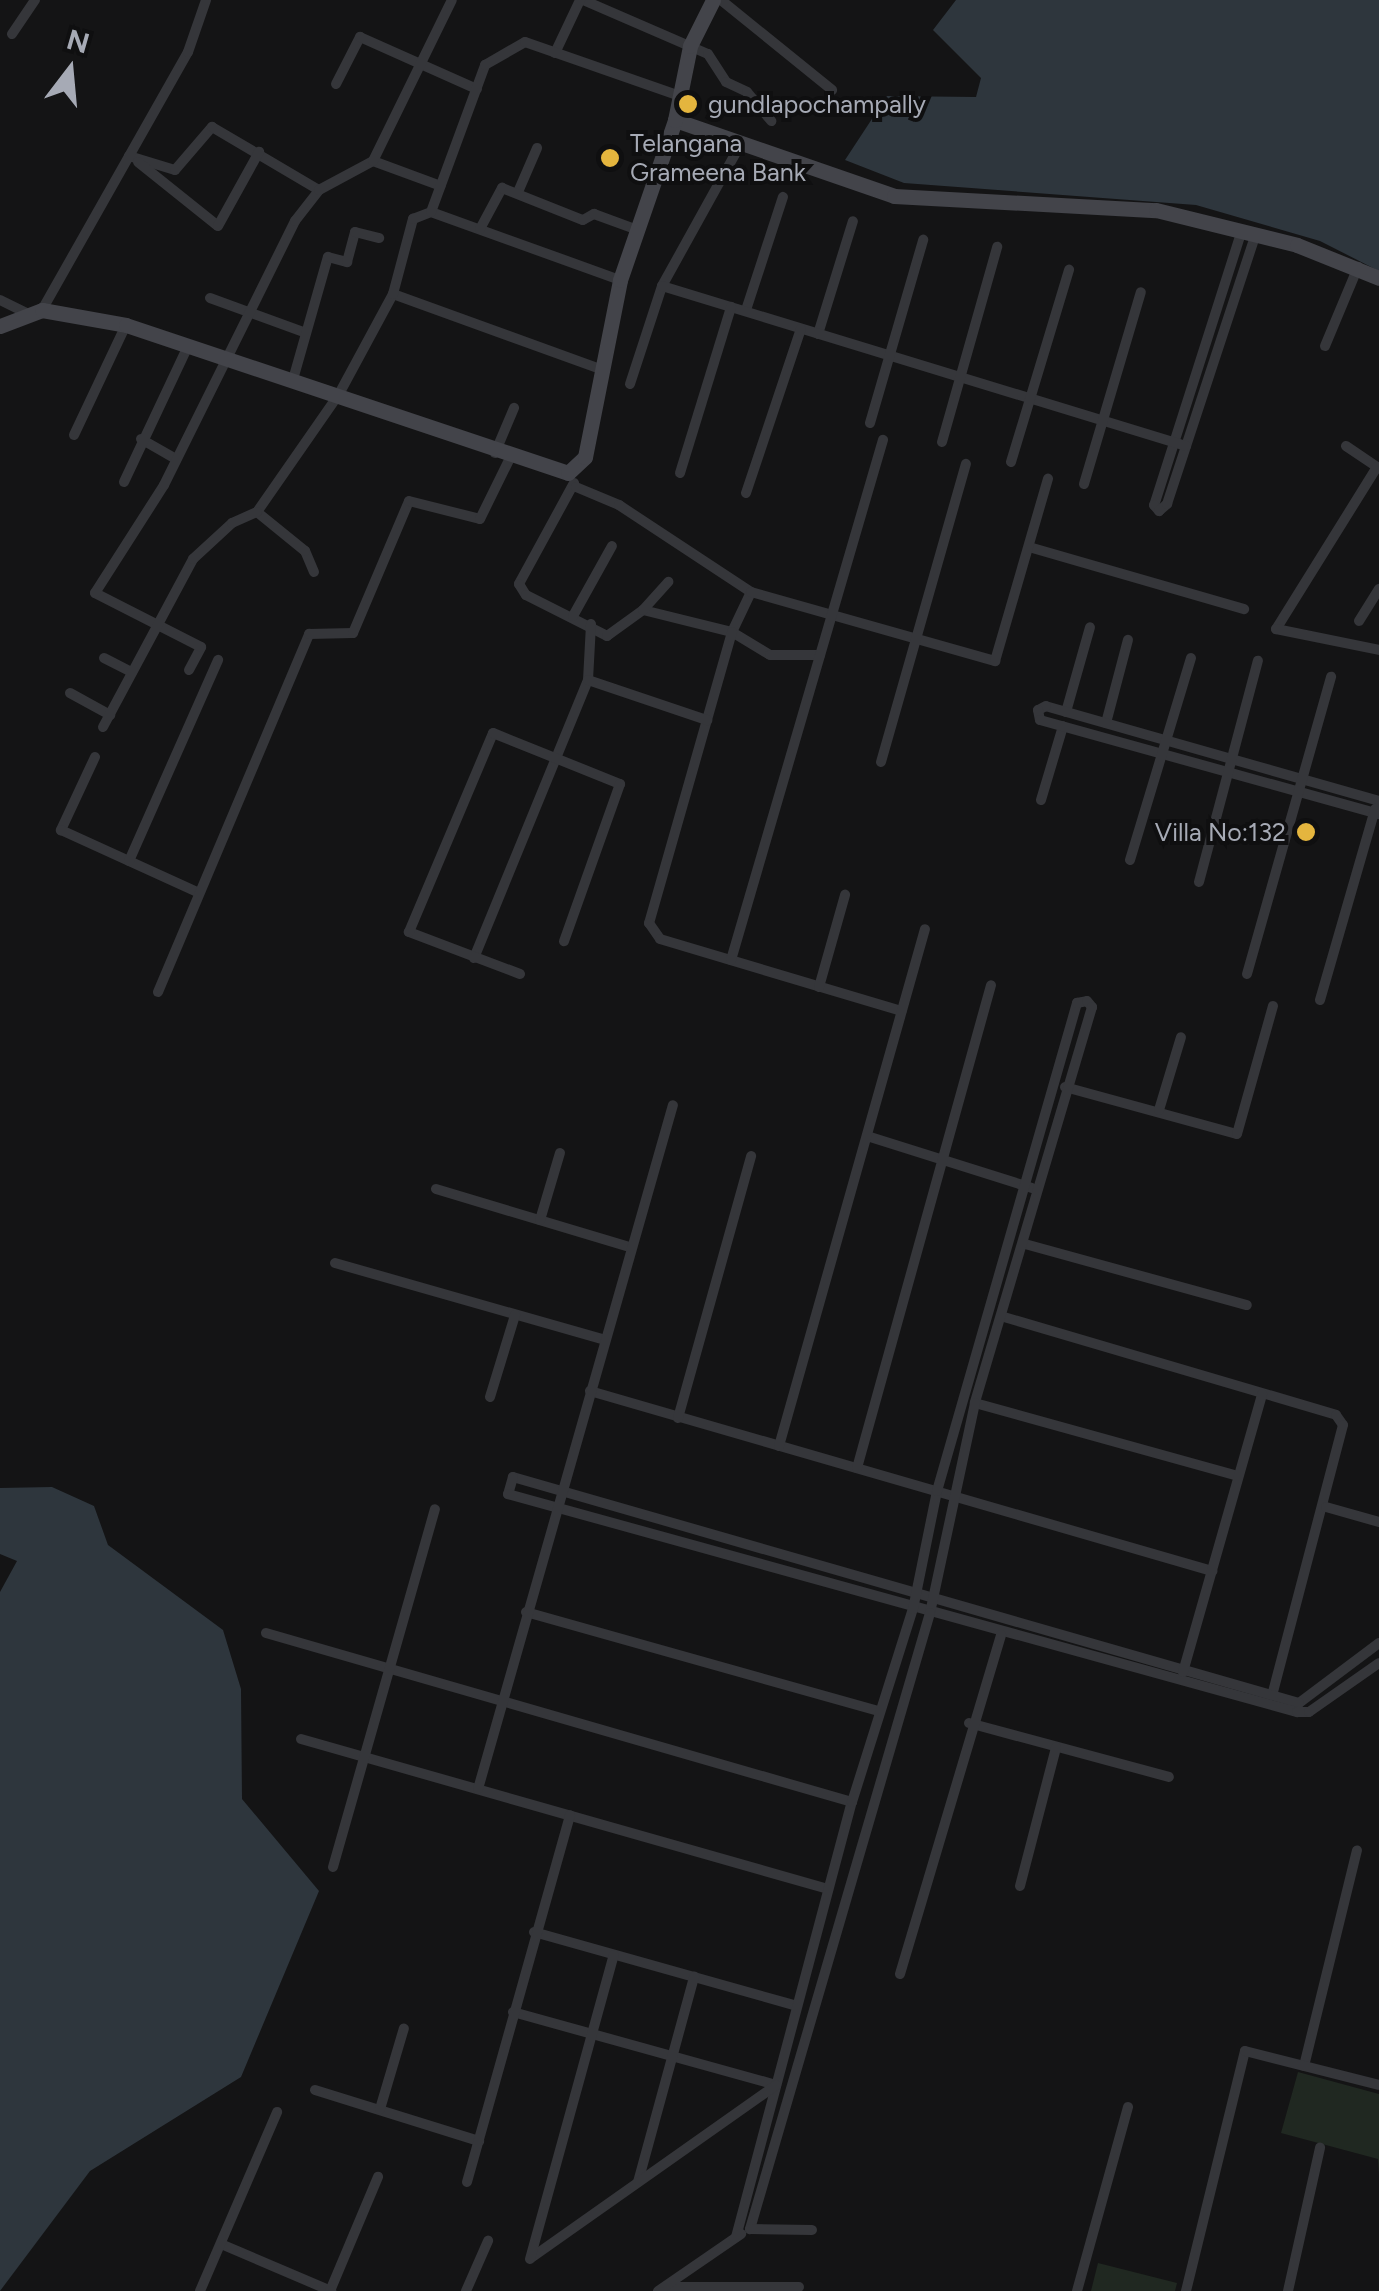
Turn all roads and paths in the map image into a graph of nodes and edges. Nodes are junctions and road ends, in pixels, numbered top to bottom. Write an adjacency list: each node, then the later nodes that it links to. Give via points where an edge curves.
1 (35, 0): 6 (street)
2 (206, 0): 19 (street, via 188,52)
3 (452, 0): 9 (street)
4 (581, 0): 7 (street); 8 (street)
5 (717, 0): 7 (main road); 12 (street)
6 (12, 34)
7 (690, 46): 13 (main road); 15 (street, via 716,60 726,82 747,92)
8 (556, 53): 11 (street, via 525,42 486,65); 13 (street)
9 (419, 64): 10 (street, via 360,37); 11 (street); 20 (street)
10 (336, 84)
11 (477, 89): 21 (street)
12 (832, 90)
13 (677, 95): 14 (main road)
14 (675, 120): 16 (main road); 27 (main road)
15 (771, 121)
16 (740, 144): 29 (main road, via 894,196 1156,210); 37 (street)
17 (537, 148): 23 (street)
18 (259, 152): 19 (street, via 212,127 175,170); 19 (street, via 218,226); 22 (street)
19 (129, 156): 44 (street)
20 (372, 161): 21 (street); 22 (street)
21 (440, 186): 25 (street)
22 (319, 190): 45 (street, via 294,221)
23 (518, 192): 27 (street, via 583,220 594,214); 28 (street, via 499,189)
24 (783, 197): 43 (street)
25 (430, 212): 28 (street); 39 (street, via 413,219)
26 (853, 222): 50 (street)
27 (635, 228): 36 (main road)
28 (480, 229): 36 (street)
29 (1249, 232): 33 (main road); 68 (street); 69 (street)
30 (380, 238): 49 (street, via 354,232 347,262 328,256)
31 (923, 240): 54 (street)
32 (997, 247): 57 (street)
33 (1358, 267): 35 (main road); 52 (street)
34 (1069, 270): 60 (street)
35 (1379, 278)
36 (620, 280): 55 (main road)
37 (662, 286): 42 (street); 58 (street)
38 (1141, 292): 62 (street)
39 (392, 294): 55 (street); 59 (street)
40 (210, 298): 45 (street)
41 (0, 300): 44 (street)
42 (732, 307): 43 (street); 76 (street)
43 (746, 310): 48 (street)
44 (34, 312): 46 (main road); 47 (main road)
45 (252, 314): 49 (street); 53 (street)
46 (126, 325): 51 (main road); 64 (street)
47 (0, 326)
48 (800, 329): 50 (street); 81 (street)
49 (306, 333): 56 (street)
50 (818, 334): 54 (street)
51 (188, 346): 53 (main road); 65 (street)
52 (1325, 346)
53 (232, 356): 56 (main road); 72 (street)
54 (890, 356): 57 (street); 63 (street)
55 (603, 370): 78 (main road, via 585,457)
56 (294, 376): 59 (main road)
57 (962, 379): 60 (street); 67 (street)
58 (630, 384)
59 (339, 394): 71 (main road); 82 (street)
60 (1031, 400): 62 (street); 73 (street)
61 (514, 408): 71 (street)
62 (1103, 421): 68 (street); 80 (street)
63 (870, 424)
64 (74, 435)
65 (141, 440): 72 (street); 79 (street)
66 (883, 440): 92 (street)
67 (942, 442)
68 (1173, 443): 69 (street); 69 (street, via 1158,511)
69 (1186, 446)
70 (1346, 446): 75 (street)
71 (502, 456): 78 (main road); 132 (street, via 480,519 410,500 353,633 309,634)
72 (176, 458): 93 (street, via 95,593)
73 (1011, 462)
74 (966, 464): 98 (street)
75 (1378, 468): 100 (street, via 1276,629)
76 (680, 473)
77 (1048, 479): 84 (street)
78 (572, 480): 88 (street); 91 (street, via 519,584)
79 (124, 482)
80 (1084, 484)
81 (746, 493)
82 (257, 512): 85 (street, via 305,551); 93 (street, via 232,523 193,560)
83 (612, 546): 91 (street)
84 (1029, 547): 89 (street); 98 (street, via 995,661)
85 (314, 572)
86 (668, 582): 90 (street)
87 (1379, 589): 94 (street)
88 (751, 592): 92 (street); 97 (street)
89 (1244, 609)
90 (643, 610): 95 (street, via 614,636); 97 (street)
91 (573, 616): 95 (street)
92 (831, 616): 98 (street); 101 (street)
93 (157, 621): 106 (street, via 200,647); 107 (street)
94 (1358, 621)
95 (591, 624): 109 (street)
96 (1090, 627): 111 (street)
97 (732, 632): 101 (street, via 770,656); 113 (street)
98 (916, 636): 122 (street)
99 (1128, 640): 114 (street)
100 (1379, 650)
101 (820, 654): 137 (street)
102 (104, 658): 107 (street)
103 (1191, 658): 117 (street)
104 (218, 660): 130 (street)
105 (1258, 661): 121 (street)
106 (188, 670)
107 (131, 672): 112 (street)
108 (1331, 678): 124 (street)
109 (588, 680): 113 (street); 119 (street)
110 (70, 693): 112 (street)
111 (1066, 712): 114 (street); 115 (street, via 1038,710 1040,720)
112 (110, 715): 116 (street)
113 (707, 720): 137 (street, via 649,922 660,939)
114 (1106, 724): 117 (street)
115 (1063, 726): 118 (street); 127 (street)
116 (104, 728)
117 (1167, 740): 118 (street); 121 (street)
118 (1162, 753): 123 (street); 129 (street)
119 (556, 755): 135 (street, via 614,778 620,792); 136 (street); 136 (street, via 486,737 411,922 414,938)
120 (95, 757): 130 (street, via 61,830)
121 (1232, 760): 123 (street); 124 (street)
122 (881, 762)
123 (1230, 772): 125 (street); 131 (street)
124 (1305, 780): 125 (street); 126 (street)
125 (1300, 793): 128 (street); 139 (street)
126 (1378, 798): 128 (street)
127 (1042, 800)
128 (1377, 814): 143 (street)
129 (1130, 860)
130 (129, 862): 132 (street)
131 (1199, 882)
132 (200, 893): 142 (street)
133 (845, 895): 141 (street)
134 (925, 930): 145 (street)
135 (564, 940)
136 (474, 958): 138 (street)
137 (731, 960): 141 (street)
138 (520, 974)
139 (1247, 974)
140 (991, 985): 154 (street)
141 (819, 987): 145 (street)
142 (158, 992)
143 (1320, 1000)
144 (1273, 1006): 150 (street, via 1237,1134)
145 (902, 1011): 151 (street)
146 (1181, 1038): 150 (street)
147 (1055, 1083): 148 (street); 148 (street, via 1076,1003 1087,1001 1092,1007); 155 (street)
148 (1068, 1088): 150 (street); 157 (street)
149 (673, 1105): 160 (street)
150 (1159, 1110)
151 (866, 1136): 154 (street); 171 (street)
152 (560, 1153): 158 (street)
153 (751, 1156): 170 (street)
154 (944, 1161): 155 (street); 172 (street)
155 (1026, 1186): 157 (street); 175 (street)
156 (436, 1189): 158 (street)
157 (1040, 1191): 159 (street)
158 (540, 1220): 160 (street)
159 (1025, 1244): 162 (street); 164 (street)
160 (629, 1247): 165 (street)
161 (335, 1263): 163 (street)
162 (1248, 1304)
163 (515, 1315): 165 (street); 168 (street)
164 (1004, 1317): 167 (street); 169 (street)
165 (602, 1339): 166 (street)
166 (590, 1391): 170 (street); 174 (street)
167 (1262, 1394): 173 (street); 177 (street, via 1336,1415 1344,1426)
168 (490, 1397)
169 (976, 1404): 173 (street); 176 (street)
170 (678, 1418): 171 (street)
171 (779, 1446): 172 (street)
172 (857, 1468): 175 (street)
173 (1238, 1476): 181 (street)
174 (559, 1490): 178 (street); 178 (street, via 513,1477 508,1494); 182 (street)
175 (937, 1491): 176 (street); 182 (street)
176 (953, 1494): 181 (street); 183 (street)
177 (1326, 1506): 180 (street); 191 (street)
178 (554, 1508): 182 (street); 184 (street)
179 (435, 1509): 189 (street)
180 (1379, 1522)
181 (1212, 1571): 190 (street)
182 (914, 1603): 183 (street); 193 (street)
183 (931, 1608): 186 (street); 190 (street); 227 (street)
184 (526, 1612): 192 (street); 193 (street)
185 (266, 1633): 189 (street)
186 (1001, 1635): 188 (street, via 1296,1712 1310,1712); 194 (street)
187 (1379, 1643): 191 (street, via 1299,1702)
188 (1379, 1663)
189 (390, 1668): 192 (street); 197 (street)
190 (1182, 1672): 191 (street)
191 (1272, 1696)
192 (502, 1701): 199 (street); 200 (street)
193 (879, 1711): 200 (street)
194 (969, 1723): 196 (street); 208 (street)
195 (300, 1739): 197 (street)
196 (1056, 1748): 198 (street); 204 (street)
197 (365, 1757): 199 (street); 203 (street)
198 (1169, 1778)
199 (478, 1790): 201 (street)
200 (852, 1802): 205 (street)
201 (570, 1816): 205 (street); 206 (street)
202 (1357, 1850): 215 (street)
203 (334, 1867)
204 (1020, 1886)
205 (828, 1889): 210 (street)
206 (534, 1932): 207 (street); 211 (street)
207 (614, 1954): 209 (street); 213 (street)
208 (900, 1974)
209 (694, 1977): 210 (street); 214 (street)
210 (796, 2006): 216 (street)
211 (513, 2012): 213 (street); 222 (street)
212 (404, 2028): 220 (street)
213 (592, 2034): 214 (street); 226 (street, via 530,2259)
214 (672, 2056): 216 (street); 226 (street)
215 (1304, 2066): 217 (street); 238 (street, via 1245,2051)
216 (776, 2085): 226 (street); 229 (street)
217 (1379, 2085)
218 (316, 2090): 220 (street)
219 (1128, 2107): 237 (street)
220 (380, 2109): 222 (street)
221 (277, 2112): 231 (street)
222 (479, 2141): 225 (street)
223 (1320, 2148): 239 (street)
224 (378, 2177): 235 (street)
225 (467, 2182)
226 (638, 2182)
227 (750, 2229): 228 (street); 229 (street)
228 (812, 2230)
229 (736, 2237): 233 (street)
230 (488, 2241): 236 (street)
231 (221, 2244): 234 (street); 235 (street)
232 (799, 2287): 233 (street)
233 (663, 2289)
234 (200, 2291)
235 (331, 2291)
236 (466, 2291)
237 (1078, 2291)
238 (1186, 2291)
239 (1288, 2291)

